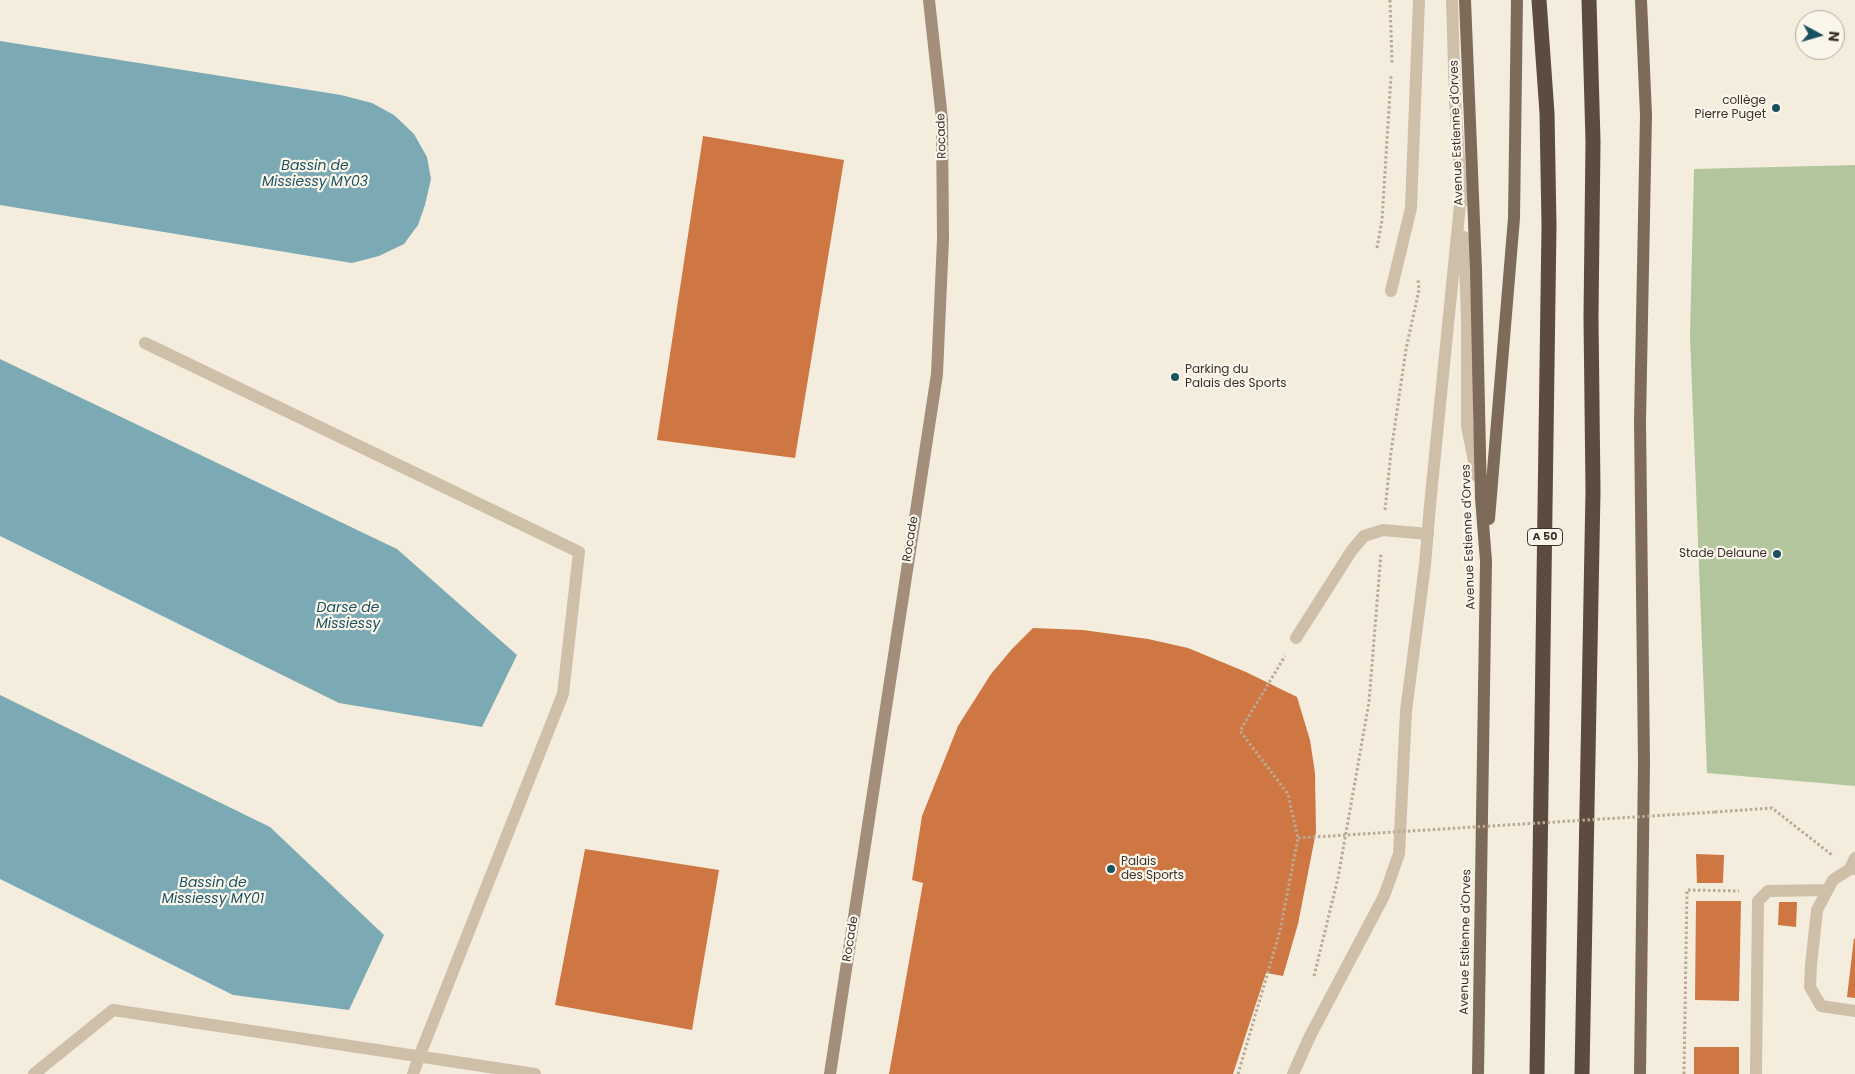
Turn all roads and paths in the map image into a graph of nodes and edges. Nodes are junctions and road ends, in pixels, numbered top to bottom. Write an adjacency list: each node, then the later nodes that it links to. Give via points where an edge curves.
1 (930, 0): 29 (street, Rocade, via 942,119 943,239 936,374)
2 (1390, 0): 11 (path, via 1392,67 1382,220 1376,254)
3 (1419, 0): 11 (street, via 1411,208)
4 (1452, 0): 10 (street)
5 (1465, 0): 14 (main road, Avenue Estienne d'Orves)
6 (1517, 0): 17 (main road, via 1514,218)
7 (1539, 0): 33 (highway, A 50, via 1547,113 1549,226)
8 (1589, 0): 34 (highway, via 1593,141 1593,491)
9 (1641, 0): 35 (main road, via 1646,115 1640,421 1644,763)
10 (1461, 196): 14 (street, via 1467,319 1467,426); 16 (street)
11 (1397, 266): 12 (street); 15 (path, via 1412,269 1418,278 1419,290 1406,349)
12 (1391, 291)
13 (145, 343): 25 (street, via 579,552 563,694)
14 (1482, 498): 17 (main road, Avenue Estienne d'Orves)
15 (1383, 530): 16 (street); 18 (street, via 1364,536 1352,550); 23 (path, via 1369,702 1338,878)
16 (1428, 534): 31 (street, via 1406,712 1399,854 1384,896)
17 (1486, 561): 32 (main road, Avenue Estienne d'Orves)
18 (1296, 638): 19 (path, via 1240,731 1288,794)
19 (1298, 838): 20 (path, bridge, via 1772,808); 30 (path, via 1280,931)
20 (1853, 865): 21 (street, via 1833,880)
21 (1827, 890): 22 (street); 24 (street, via 1817,910 1810,987 1821,1006)
22 (1768, 891): 36 (path, via 1686,890); 37 (street, via 1758,901)
23 (1311, 982)
24 (1855, 1011)
25 (419, 1057): 26 (street, via 113,1010); 27 (street); 28 (street)
26 (34, 1074)
27 (413, 1074)
28 (536, 1074)
29 (830, 1074)
30 (1238, 1074)
31 (1293, 1074)
32 (1478, 1074)
33 (1537, 1074)
34 (1582, 1074)
35 (1640, 1074)
36 (1684, 1074)
37 (1756, 1074)

